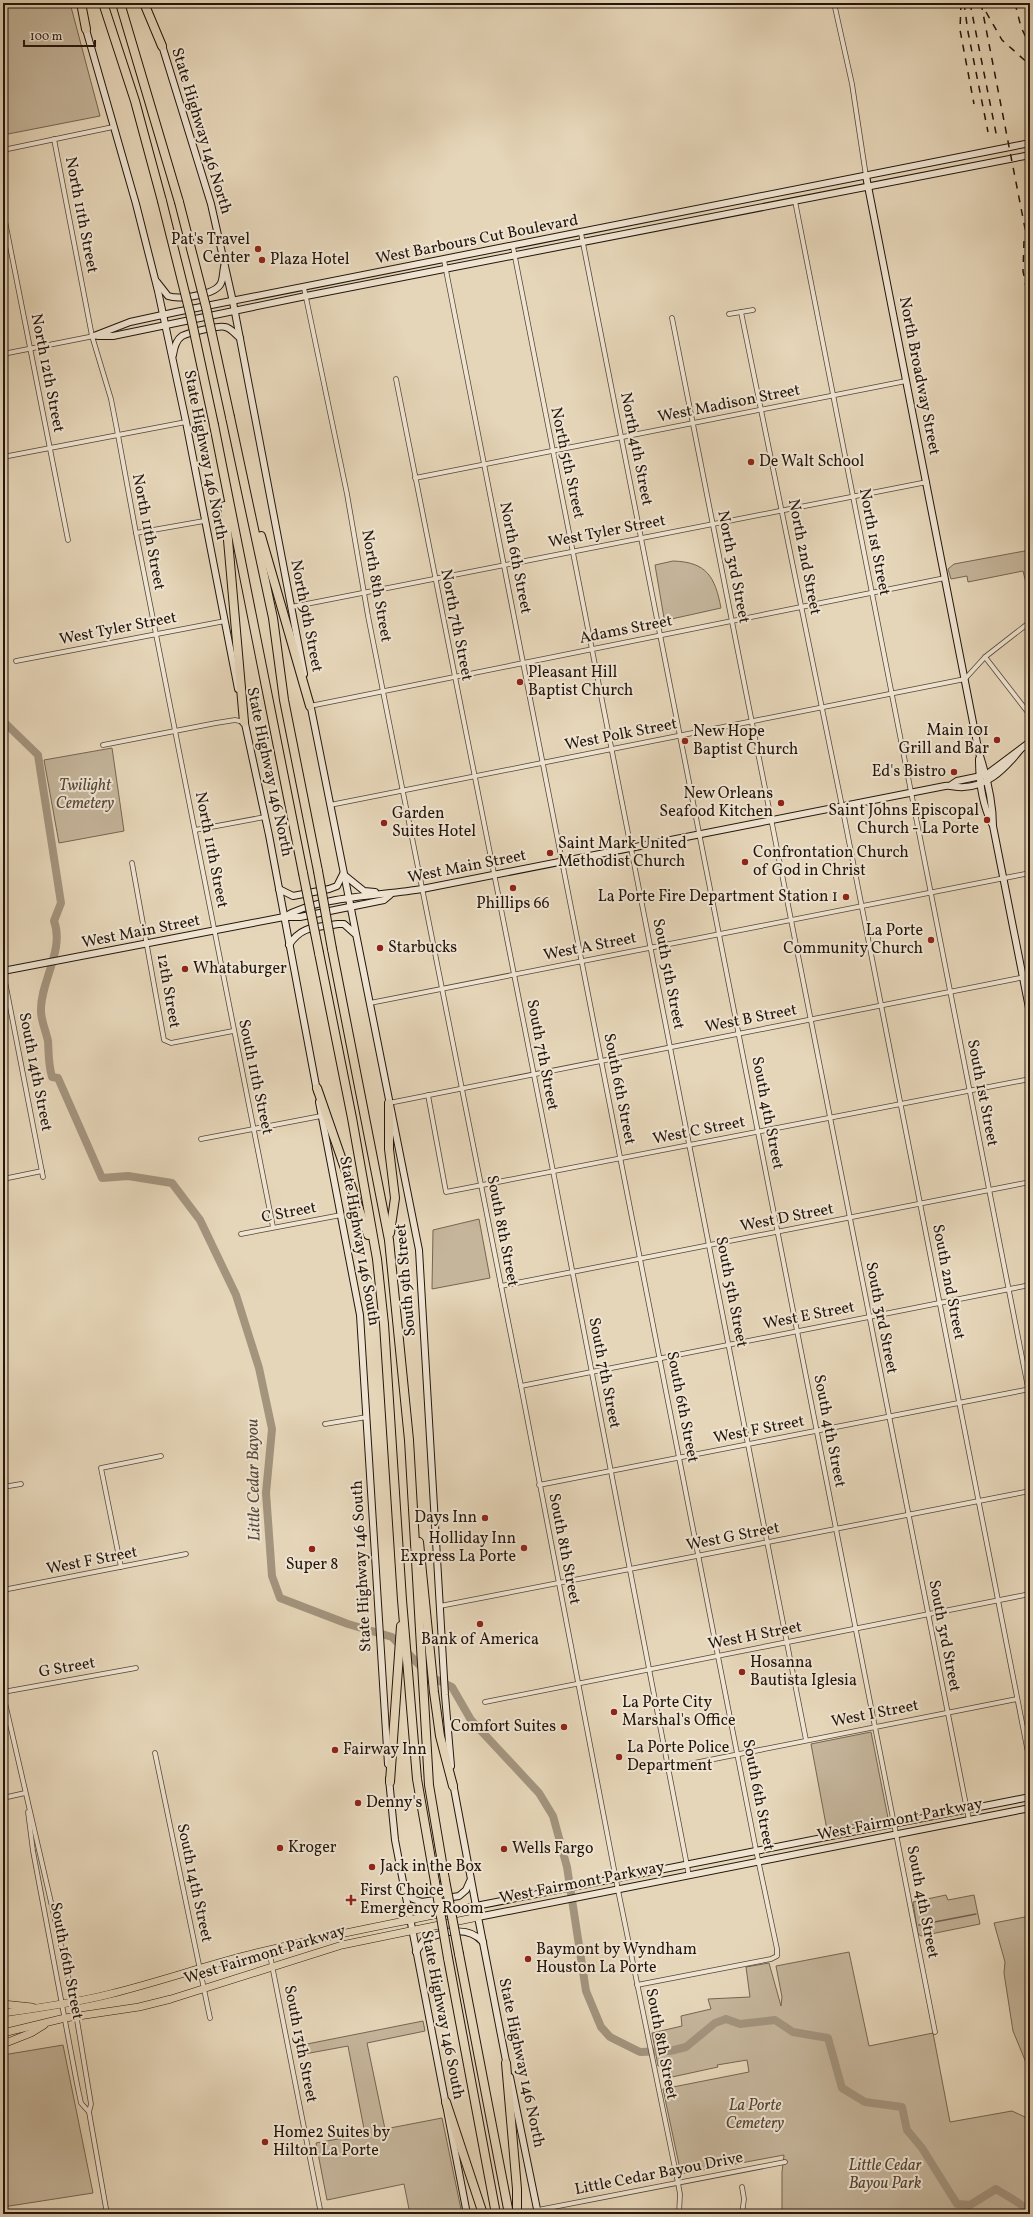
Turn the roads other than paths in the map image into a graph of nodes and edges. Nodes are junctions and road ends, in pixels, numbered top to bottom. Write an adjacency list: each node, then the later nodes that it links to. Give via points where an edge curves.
1 (80, 3): 7 (highway)
2 (103, 3): 59 (highway, bridge, via 135,101 162,202 190,313)
3 (120, 3): 60 (highway, bridge, via 179,202 206,307)
4 (144, 3): 8 (highway)
5 (148, 3): 8 (main road, State Highway 146 North)
6 (834, 3): 16 (street, North Broadway Street, via 852,84)
7 (86, 29): 9 (main road, State Highway 146 North)
8 (162, 46): 29 (main road, State Highway 146 North, via 211,204)
9 (113, 127): 10 (street); 31 (main road, State Highway 146 North)
10 (54, 139): 12 (street); 42 (street, North 11th Street)
11 (1030, 143): 13 (main road, West Barbours Cut Boulevard)
12 (3, 150)
13 (986, 152): 15 (main road); 16 (main road, West Barbours Cut Boulevard)
14 (1030, 156): 15 (main road, West Barbours Cut Boulevard)
15 (988, 164): 17 (main road, West Barbours Cut Boulevard)
16 (866, 176): 17 (main road, North Broadway Street); 19 (main road, West Barbours Cut Boulevard)
17 (868, 187): 18 (main road, West Barbours Cut Boulevard); 48 (main road, North Broadway Street)
18 (795, 201): 22 (main road, West Barbours Cut Boulevard); 49 (street, North 1st Street)
19 (700, 210): 21 (main road, West Barbours Cut Boulevard); 22 (main road)
20 (3, 211): 44 (street, North 12th Street)
21 (654, 219): 23 (main road); 24 (main road, West Barbours Cut Boulevard)
22 (701, 220): 23 (main road, West Barbours Cut Boulevard)
23 (656, 228): 25 (main road, West Barbours Cut Boulevard)
24 (581, 233): 25 (street, North 4th Street); 26 (main road, West Barbours Cut Boulevard)
25 (583, 243): 27 (main road, West Barbours Cut Boulevard); 54 (street, North 4th Street)
26 (513, 247): 27 (street, North 5th Street); 28 (main road, West Barbours Cut Boulevard)
27 (515, 256): 30 (main road, West Barbours Cut Boulevard); 56 (street, North 5th Street)
28 (444, 260): 30 (street, North 6th Street); 32 (main road, West Barbours Cut Boulevard)
29 (225, 265): 31 (main road, via 218,287 188,297 168,296); 34 (main road, State Highway 146 North)
30 (446, 269): 33 (main road, West Barbours Cut Boulevard); 58 (street, North 6th Street)
31 (155, 280): 39 (main road, State Highway 146 North)
32 (304, 288): 33 (street, North 8th Street); 34 (main road, West Barbours Cut Boulevard)
33 (306, 296): 36 (main road, West Barbours Cut Boulevard); 74 (street, North 8th Street, via 347,494)
34 (233, 302): 36 (main road, State Highway 146 North); 39 (main road, West Barbours Cut Boulevard)
35 (753, 310): 37 (street)
36 (235, 311): 41 (main road, West Barbours Cut Boulevard); 43 (main road, State Highway 146 North)
37 (741, 312): 38 (street); 50 (street, North 2nd Street)
38 (729, 314)
39 (163, 315): 41 (main road, State Highway 146 North); 42 (main road, West Barbours Cut Boulevard, via 130,322)
40 (672, 318): 52 (street, North 3rd Street)
41 (165, 326): 42 (main road, West Barbours Cut Boulevard, via 113,336); 46 (main road, State Highway 146 North)
42 (93, 336): 44 (street, West Barbours Cut Boulevard); 53 (street, North 11th Street, via 111,399)
43 (240, 338): 46 (main road, via 230,329 221,326 187,334 179,339 174,348); 76 (main road, North 9th Street)
44 (30, 348): 45 (street, West Barbours Cut Boulevard); 55 (street, North 12th Street)
45 (3, 354)
46 (173, 359): 51 (main road, State Highway 146 North)
47 (396, 379): 61 (street, North 7th Street)
48 (906, 382): 49 (street, West Madison Street); 62 (main road, North Broadway Street)
49 (833, 396): 50 (street, West Madison Street); 63 (street, North 1st Street)
50 (762, 410): 52 (street, West Madison Street); 64 (street, North 2nd Street)
51 (186, 422): 53 (street); 65 (main road, State Highway 146 North)
52 (693, 423): 54 (street, West Madison Street); 66 (street, North 3rd Street)
53 (118, 435): 55 (street); 67 (street, North 11th Street)
54 (621, 436): 56 (street, West Madison Street); 68 (street, North 4th Street)
55 (50, 449): 57 (street); 69 (street, North 12th Street)
56 (552, 451): 58 (street, West Madison Street); 70 (street, North 5th Street)
57 (3, 457)
58 (485, 464): 61 (street, West Madison Street); 71 (street, North 6th Street)
59 (222, 467): 95 (highway); 186 (highway, bridge, via 351,1111)
60 (244, 478): 91 (highway); 184 (highway, bridge, via 273,618 284,700)
61 (415, 478): 72 (street, North 7th Street)
62 (927, 482): 63 (street, West Tyler Street); 73 (main road, North Broadway Street)
63 (853, 496): 64 (street, West Tyler Street); 75 (street, North 1st Street)
64 (783, 510): 66 (street, West Tyler Street); 77 (street, North 2nd Street)
65 (204, 521): 67 (street); 78 (main road, State Highway 146 North)
66 (712, 524): 68 (street, West Tyler Street); 79 (street, North 3rd Street)
67 (136, 533): 81 (street, North 11th Street)
68 (641, 538): 70 (street, West Tyler Street); 82 (street, North 4th Street)
69 (68, 540)
70 (573, 551): 71 (street, West Tyler Street); 83 (street, North 5th Street)
71 (504, 565): 72 (street, West Tyler Street); 86 (street, North 6th Street)
72 (435, 578): 74 (street, West Tyler Street); 87 (street, North 7th Street)
73 (945, 578): 75 (street, Adams Street); 88 (main road, North Broadway Street)
74 (364, 592): 76 (street, West Tyler Street); 89 (street, North 8th Street)
75 (871, 593): 77 (street, Adams Street); 90 (street, North 1st Street)
76 (291, 606): 91 (main road, North 9th Street)
77 (802, 607): 79 (street, Adams Street); 92 (street, North 2nd Street)
78 (225, 621): 81 (street, West Tyler Street); 95 (main road, State Highway 146 North)
79 (731, 622): 82 (street, Adams Street); 94 (street, North 3rd Street)
80 (1030, 622): 84 (street)
81 (156, 634): 85 (street, West Tyler Street); 96 (street, North 11th Street)
82 (660, 636): 83 (street, Adams Street); 97 (street, North 4th Street)
83 (592, 649): 86 (street, Adams Street); 100 (street, North 5th Street)
84 (985, 657): 88 (street); 93 (street)
85 (16, 661)
86 (523, 663): 87 (street, Adams Street); 103 (street, North 6th Street)
87 (454, 677): 89 (street, Adams Street); 105 (street, North 7th Street)
88 (965, 679): 90 (street, West Polk Street); 102 (main road, North Broadway Street)
89 (383, 691): 91 (street, Adams Street); 110 (street, North 8th Street)
90 (891, 694): 92 (street, West Polk Street); 111 (street, North 1st Street)
91 (310, 706): 112 (main road, North 9th Street)
92 (822, 707): 94 (street, West Polk Street); 113 (street, North 2nd Street)
93 (1030, 715)
94 (751, 721): 97 (street, West Polk Street); 115 (street, North 3rd Street)
95 (244, 722): 96 (street, via 235,720); 114 (main road, State Highway 146 North)
96 (176, 731): 99 (street); 117 (street, North 11th Street)
97 (681, 735): 100 (street, West Polk Street); 118 (street, North 4th Street)
98 (1030, 742): 101 (main road)
99 (103, 745)
100 (612, 749): 103 (street, West Polk Street); 119 (street, North 5th Street)
101 (1020, 750): 104 (main road); 107 (main road, via 1011,762)
102 (979, 753): 104 (main road, North Broadway Street); 106 (main road, North Broadway Street)
103 (544, 762): 105 (street, West Polk Street); 120 (street, North 6th Street)
104 (986, 775): 106 (main road, West Main Street); 107 (main road, North Broadway Street)
105 (474, 776): 110 (street, West Polk Street); 124 (street, North 7th Street)
106 (979, 776): 108 (main road, North Broadway Street); 109 (main road, West Main Street)
107 (988, 782): 108 (main road, West Main Street); 116 (main road, North Broadway Street)
108 (980, 783): 109 (main road, West Main Street, via 958,787); 116 (main road, North Broadway Street, via 987,814)
109 (951, 785): 111 (main road, West Main Street)
110 (403, 790): 112 (street, West Polk Street); 127 (street, North 8th Street)
111 (911, 793): 113 (main road, West Main Street); 128 (street, South 1st Street)
112 (329, 805): 123 (main road, North 9th Street)
113 (842, 806): 115 (main road, West Main Street); 131 (street, South 2nd Street)
114 (265, 817): 117 (street); 126 (main road, State Highway 146 North)
115 (770, 820): 118 (main road, West Main Street); 134 (street, South 3rd Street)
116 (993, 826): 125 (main road)
117 (195, 830): 135 (street, North 11th Street)
118 (700, 834): 119 (main road, West Main Street); 137 (street, South 4th Street)
119 (631, 848): 120 (main road, West Main Street); 140 (street, South 5th Street)
120 (563, 861): 124 (main road, West Main Street); 141 (street, South 6th Street)
121 (132, 863): 138 (street)
122 (1030, 873): 125 (street, West A Street)
123 (343, 874): 126 (main road, via 336,886 329,890 293,896); 129 (main road, via 364,891 385,892); 130 (main road, North 9th Street)
124 (493, 875): 127 (main road, West Main Street); 143 (street, South 7th Street)
125 (1003, 878): 128 (street, West A Street); 145 (main road)
126 (280, 889): 133 (main road, State Highway 146 North)
127 (422, 889): 129 (main road, West Main Street); 146 (street, South 8th Street)
128 (930, 892): 131 (street, West A Street); 147 (street, South 1st Street)
129 (390, 895): 130 (main road, West Main Street); 132 (main road, West Main Street, via 384,900)
130 (348, 899): 132 (main road, South 9th Street); 133 (main road, West Main Street, via 298,909)
131 (862, 906): 134 (street, West A Street); 149 (street, South 2nd Street)
132 (349, 907): 133 (main road, West Main Street, via 300,917); 136 (main road, South 9th Street)
133 (284, 917): 135 (main road, West Main Street); 139 (main road, State Highway 146 South)
134 (791, 920): 137 (street, West A Street); 151 (street, South 3rd Street)
135 (214, 931): 138 (main road, West Main Street); 152 (street, South 11th Street)
136 (355, 934): 139 (main road, via 344,924 338,924 302,930); 148 (main road, South 9th Street)
137 (720, 934): 140 (street, West A Street); 153 (street, South 4th Street)
138 (148, 944): 142 (main road, West Main Street); 152 (street, 12th Street, via 164,1040 171,1043)
139 (289, 945): 158 (main road, State Highway 146 South)
140 (651, 948): 141 (street, West A Street); 154 (street, South 5th Street)
141 (582, 961): 143 (street, West A Street); 155 (street, South 6th Street)
142 (3, 971): 171 (street, South 14th Street)
143 (514, 974): 146 (street, West A Street); 156 (street, South 7th Street)
144 (1030, 976): 145 (street, West B Street)
145 (1023, 977): 147 (street, West B Street); 150 (main road)
146 (442, 988): 148 (street, West A Street); 159 (street, South 8th Street)
147 (950, 991): 149 (street, West B Street); 160 (street, South 1st Street)
148 (370, 1003): 162 (main road, South 9th Street)
149 (881, 1005): 151 (street, West B Street); 163 (street, South 2nd Street)
150 (1030, 1013)
151 (810, 1019): 153 (street, West B Street); 165 (street, South 3rd Street)
152 (233, 1031): 166 (street, South 11th Street)
153 (739, 1033): 154 (street, West B Street); 167 (street, South 4th Street)
154 (670, 1047): 155 (street, West B Street); 169 (street, South 5th Street)
155 (602, 1060): 156 (street, West B Street); 170 (street, South 6th Street)
156 (533, 1074): 159 (street, West B Street); 172 (street, South 7th Street)
157 (1030, 1079): 160 (street, West C Street)
158 (317, 1088): 164 (main road, State Highway 146 South); 186 (highway)
159 (462, 1088): 161 (street, West B Street); 176 (street, South 8th Street)
160 (969, 1090): 163 (street, West C Street); 177 (street, South 1st Street)
161 (428, 1095): 162 (street, West B Street); 176 (street, West C Street, via 446,1192)
162 (389, 1102): 184 (highway, via 389,1149 395,1198); 229 (main road, South 9th Street, via 419,1250)
163 (901, 1104): 165 (street, West C Street); 178 (street, South 2nd Street)
164 (321, 1116): 166 (street); 179 (main road, State Highway 146 South)
165 (830, 1118): 167 (street, West C Street); 180 (street, South 3rd Street)
166 (254, 1129): 168 (street); 181 (street, South 11th Street)
167 (759, 1131): 169 (street, West C Street); 182 (street, South 4th Street)
168 (201, 1139)
169 (690, 1145): 170 (street, West C Street); 185 (street, South 5th Street)
170 (621, 1158): 172 (street, West C Street); 187 (street, South 6th Street)
171 (42, 1171): 173 (street, South 14th Street); 174 (street)
172 (553, 1171): 176 (street, West C Street); 188 (street, South 7th Street)
173 (43, 1177)
174 (3, 1179)
175 (1030, 1182): 177 (street, West D Street)
176 (481, 1185): 190 (street, South 8th Street)
177 (988, 1190): 178 (street, West D Street); 191 (street, South 1st Street)
178 (920, 1203): 180 (street, West D Street); 192 (street, South 2nd Street)
179 (341, 1215): 181 (street, C Street); 204 (main road, State Highway 146 South, via 360,1315)
180 (849, 1218): 182 (street, West D Street); 193 (street, South 3rd Street)
181 (273, 1227): 183 (street, C Street)
182 (778, 1232): 185 (street, West D Street); 195 (street, South 4th Street)
183 (241, 1234)
184 (390, 1240): 208 (highway)
185 (710, 1246): 187 (street, West D Street); 197 (street, South 5th Street)
186 (377, 1259): 232 (highway, via 386,1347)
187 (640, 1259): 188 (street, West D Street); 198 (street, South 6th Street)
188 (572, 1272): 190 (street, West D Street); 199 (street, South 7th Street)
189 (1030, 1285): 191 (street, West E Street)
190 (501, 1286): 200 (street, South 8th Street)
191 (1009, 1289): 192 (street, West E Street); 201 (street, South 1st Street)
192 (940, 1303): 193 (street, West E Street); 203 (street, South 2nd Street)
193 (868, 1317): 195 (street, West E Street); 205 (street, South 3rd Street)
194 (3, 1329): 196 (street)
195 (797, 1331): 197 (street, West E Street); 207 (street, South 4th Street)
196 (5, 1342)
197 (730, 1344): 198 (street, West E Street); 209 (street, South 5th Street)
198 (660, 1358): 199 (street, West E Street); 211 (street, South 6th Street)
199 (592, 1372): 200 (street, West E Street); 212 (street, South 7th Street)
200 (521, 1386): 214 (street, South 8th Street)
201 (1029, 1389): 202 (street, South 1st Street); 203 (street, West F Street)
202 (1030, 1398)
203 (959, 1403): 205 (street, West F Street); 217 (street, South 2nd Street)
204 (367, 1417): 206 (street); 248 (main road, State Highway 146 South)
205 (888, 1417): 207 (street, West F Street); 218 (street, South 3rd Street)
206 (324, 1424)
207 (816, 1431): 209 (street, West F Street); 219 (street, South 4th Street)
208 (408, 1440): 249 (highway, via 434,1692 440,1736); 306 (highway, bridge, via 428,1785)
209 (748, 1444): 211 (street, West F Street); 220 (street, South 5th Street)
210 (161, 1456): 223 (street, via 101,1468)
211 (680, 1458): 212 (street, West F Street); 222 (street, South 6th Street)
212 (611, 1471): 214 (street, West F Street); 224 (street, South 7th Street)
213 (21, 1484): 215 (street)
214 (539, 1485): 225 (street, South 8th Street)
215 (3, 1487)
216 (1030, 1491): 217 (street, West G Street)
217 (978, 1501): 218 (street, West G Street); 228 (street, South 2nd Street)
218 (908, 1515): 219 (street, West G Street); 230 (street, South 3rd Street)
219 (836, 1529): 220 (street, West G Street); 231 (street, South 4th Street)
220 (767, 1543): 222 (street, West G Street); 233 (street, South 5th Street)
221 (186, 1554): 223 (street, West F Street)
222 (698, 1556): 224 (street, West G Street); 234 (street, South 6th Street)
223 (121, 1567): 226 (street, West F Street)
224 (630, 1570): 225 (street, West G Street); 236 (street, South 7th Street)
225 (559, 1584): 229 (street, West G Street); 237 (street, South 8th Street)
226 (3, 1590)
227 (1030, 1594): 228 (street, West H Street)
228 (998, 1600): 230 (street, West H Street); 239 (street, South 2nd Street)
229 (440, 1606): 249 (main road, South 9th Street)
230 (928, 1615): 231 (street, West H Street); 241 (street, South 3rd Street)
231 (856, 1629): 233 (street, West H Street); 242 (street, South 4th Street)
232 (403, 1630): 248 (highway); 305 (highway, bridge, via 417,1779)
233 (787, 1642): 234 (street, West H Street); 243 (street, South 5th Street)
234 (719, 1656): 236 (street, West H Street); 245 (street, South 6th Street)
235 (136, 1668): 238 (street, G Street)
236 (650, 1669): 237 (street, West H Street); 247 (street, South 7th Street)
237 (579, 1683): 240 (street, West H Street); 266 (street, South 8th Street)
238 (3, 1693): 250 (street, South 16th Street)
239 (1017, 1699): 241 (street, West I Street); 246 (street, South 2nd Street)
240 (485, 1702)
241 (947, 1712): 242 (street, West I Street); 254 (street, South 3rd Street)
242 (875, 1726): 243 (street, West I Street); 257 (street, South 4th Street)
243 (806, 1740): 245 (street, West I Street)
244 (155, 1754): 279 (street, South 14th Street)
245 (738, 1754): 247 (street, West I Street); 261 (street, South 6th Street)
246 (1030, 1763)
247 (669, 1768): 263 (street, South 7th Street)
248 (390, 1782): 268 (main road, State Highway 146 South, via 395,1840)
249 (453, 1786): 265 (main road)
250 (24, 1793): 252 (street); 255 (street, South 16th Street)
251 (1030, 1797): 254 (main road, West Fairmont Parkway)
252 (3, 1798)
253 (1030, 1808): 256 (main road, West Fairmont Parkway)
254 (966, 1809): 256 (street, South 3rd Street); 257 (main road, West Fairmont Parkway)
255 (28, 1810): 282 (street, South 16th Street); 284 (street, South 16th Street, via 33,1852)
256 (969, 1820): 258 (main road, West Fairmont Parkway)
257 (894, 1823): 258 (street, South 4th Street); 259 (main road, West Fairmont Parkway)
258 (896, 1835): 260 (main road, West Fairmont Parkway); 291 (street, South 4th Street)
259 (825, 1837): 260 (main road); 261 (main road, West Fairmont Parkway)
260 (827, 1848): 262 (main road, West Fairmont Parkway)
261 (756, 1850): 262 (street, South 6th Street); 263 (main road, West Fairmont Parkway)
262 (759, 1862): 264 (main road, West Fairmont Parkway); 280 (street, South 6th Street, via 777,1956)
263 (687, 1864): 264 (street, South 7th Street); 266 (main road, West Fairmont Parkway)
264 (689, 1876): 267 (main road, West Fairmont Parkway)
265 (470, 1878): 268 (main road, via 468,1887 459,1896 422,1902 413,1899); 271 (main road)
266 (616, 1878): 267 (street, South 8th Street); 269 (main road, West Fairmont Parkway)
267 (618, 1890): 270 (main road, West Fairmont Parkway); 280 (street, South 8th Street)
268 (404, 1891): 273 (main road, State Highway 146 South)
269 (547, 1892): 270 (main road); 271 (main road, West Fairmont Parkway)
270 (548, 1904): 272 (main road, West Fairmont Parkway)
271 (476, 1906): 272 (main road); 273 (main road, West Fairmont Parkway)
272 (478, 1917): 274 (main road, West Fairmont Parkway); 275 (main road, State Highway 146 North)
273 (409, 1919): 274 (main road, State Highway 146 South); 276 (main road, West Fairmont Parkway)
274 (411, 1930): 277 (main road, State Highway 146 South); 278 (main road, West Fairmont Parkway, via 342,1945)
275 (484, 1943): 277 (main road, via 473,1934 462,1931 424,1940); 294 (main road, State Highway 146 North)
276 (269, 1950): 278 (street, South 13th Street); 279 (main road, West Fairmont Parkway)
277 (416, 1952): 295 (main road, State Highway 146 South)
278 (272, 1967): 281 (main road, West Fairmont Parkway); 302 (street, South 13th Street)
279 (199, 1968): 281 (street, South 14th Street); 282 (main road, West Fairmont Parkway, via 112,1994)
280 (637, 1985): 298 (street, South 8th Street)
281 (203, 1988): 287 (main road, West Fairmont Parkway, via 139,2007); 289 (street, South 14th Street)
282 (74, 2002): 284 (main road, West Fairmont Parkway); 287 (street, South 16th Street)
283 (3, 2004): 285 (main road)
284 (62, 2005): 285 (main road, West Fairmont Parkway); 288 (street, South 16th Street)
285 (44, 2008): 286 (main road, West Fairmont Parkway)
286 (3, 2013)
287 (76, 2016): 288 (main road, West Fairmont Parkway); 296 (street, South 16th Street, via 91,2104)
288 (65, 2018): 290 (main road, West Fairmont Parkway); 296 (street, South 16th Street, via 81,2103)
289 (210, 2018)
290 (49, 2022): 292 (main road, West Fairmont Parkway); 293 (main road, via 31,2033)
291 (934, 2032)
292 (3, 2033)
293 (3, 2044)
294 (506, 2063): 300 (main road, State Highway 146 North); 307 (highway)
295 (446, 2102): 303 (main road, State Highway 146 South, via 445,2109); 304 (highway)
296 (89, 2112): 301 (street, South 16th Street)
297 (785, 2162): 298 (street, Little Cedar Bayou Drive)
298 (678, 2183): 300 (street, Little Cedar Bayou Drive); 308 (street, South 8th Street)
299 (742, 2187): 309 (street)
300 (538, 2212)
301 (107, 2214)
302 (321, 2214)
303 (467, 2214)
304 (483, 2214)
305 (496, 2214)
306 (509, 2214)
307 (517, 2214)
308 (679, 2214)
309 (742, 2214)

